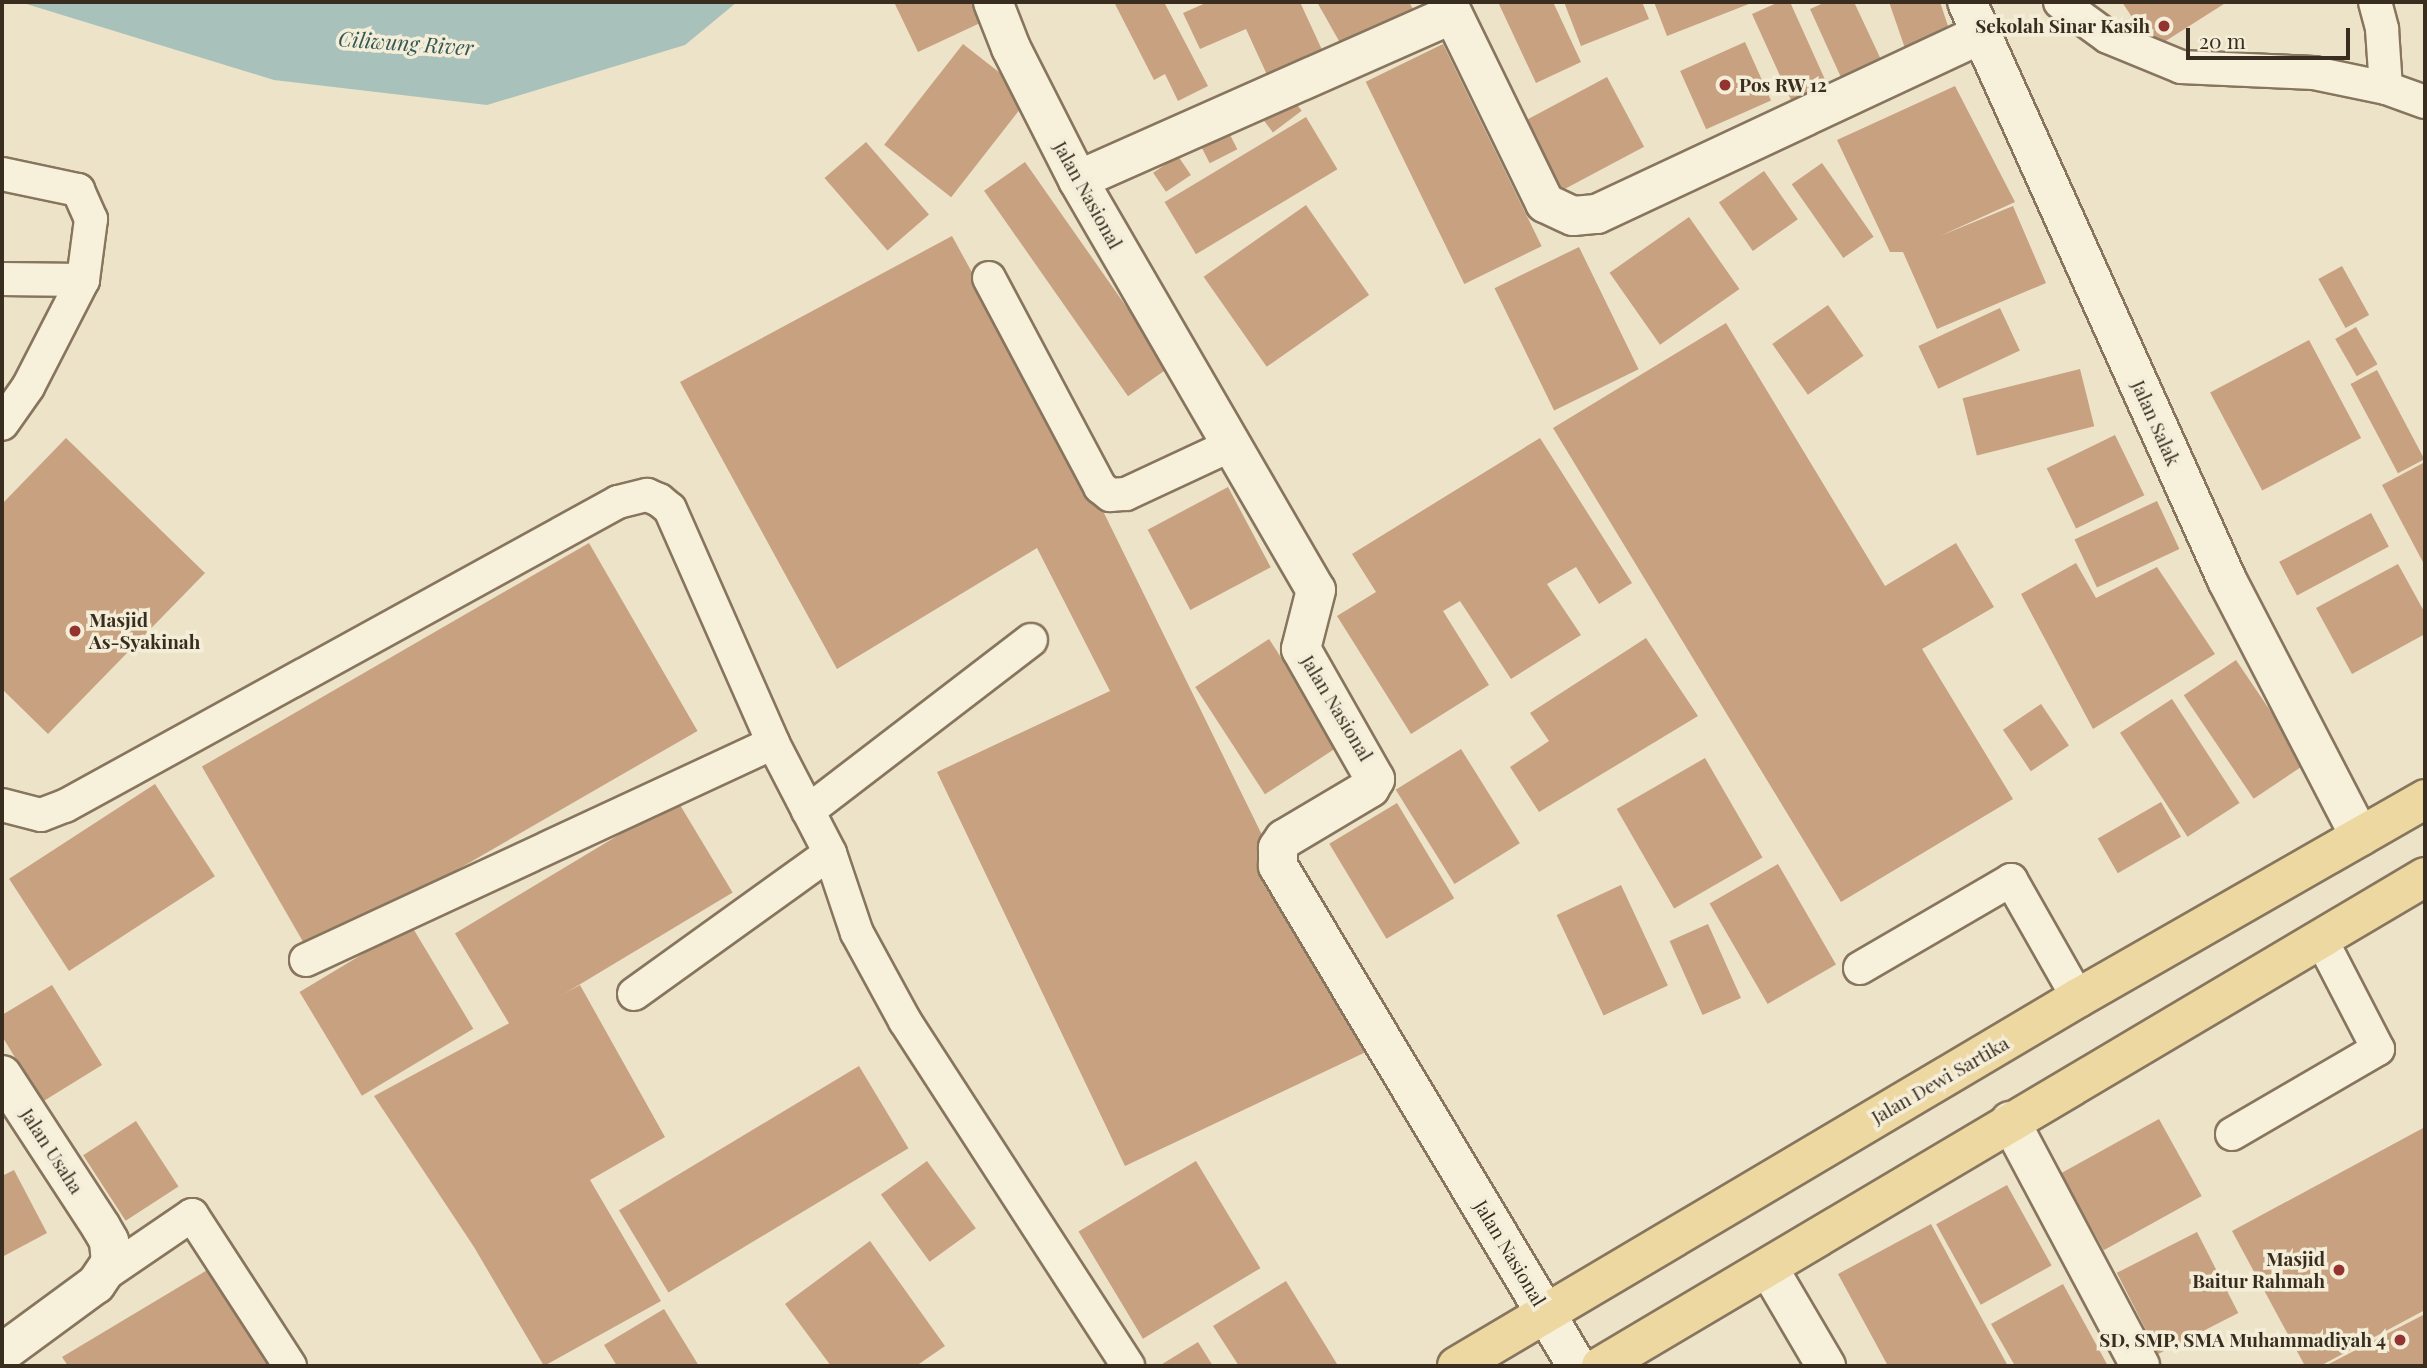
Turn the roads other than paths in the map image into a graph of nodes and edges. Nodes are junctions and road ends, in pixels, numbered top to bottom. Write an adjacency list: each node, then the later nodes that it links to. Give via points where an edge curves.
1 (993, 2): 9 (street, Jalan Nasional, via 1011,48)
2 (2060, 2): 6 (lane, via 2108,37 2181,67 2314,73)
3 (2375, 2): 6 (lane, via 2382,29)
4 (1450, 8): 5 (street, via 1545,203 1573,216 1597,214); 9 (street)
5 (1974, 18): 21 (street, Jalan Salak, via 2227,580)
6 (2386, 88): 7 (lane)
7 (2425, 102)
8 (2, 174): 12 (lane, via 78,190 91,219)
9 (1078, 180): 15 (street, Jalan Nasional)
10 (989, 278): 15 (lane, via 1100,487 1110,495 1126,494)
11 (2, 279): 12 (lane)
12 (83, 280): 13 (lane)
13 (15, 387): 14 (lane)
14 (2, 424)
15 (1231, 445): 34 (street, Jalan Nasional, via 1316,590 1301,649 1375,779 1370,788 1284,839 1278,848 1278,866)
16 (1031, 640): 20 (lane)
17 (773, 743): 19 (lane, via 670,509 647,495 618,502 65,806 41,815); 20 (lane); 25 (lane)
18 (2425, 799): 21 (main road, Jalan Dewi Sartika)
19 (2, 805)
20 (808, 811): 22 (lane)
21 (2360, 837): 28 (main road, Jalan Dewi Sartika)
22 (830, 853): 27 (lane); 37 (lane, via 857,933 905,1021)
23 (2425, 877): 24 (main road)
24 (2320, 937): 30 (main road); 31 (lane, via 2378,1049)
25 (306, 960)
26 (1860, 968): 28 (lane, via 2011,880)
27 (634, 994)
28 (2078, 998): 34 (main road, Jalan Dewi Sartika)
29 (2, 1075): 33 (street, Jalan Usaha, via 109,1241)
30 (2010, 1121): 32 (main road); 42 (street)
31 (2232, 1134)
32 (1769, 1269): 40 (main road); 41 (street)
33 (107, 1273): 35 (street); 36 (lane, via 192,1215)
34 (1545, 1312): 38 (main road, Jalan Dewi Sartika); 39 (street, Jalan Nasional)
35 (2, 1353)
36 (290, 1366)
37 (1128, 1366)
38 (1457, 1366)
39 (1577, 1366)
40 (1601, 1366)
41 (1826, 1366)
42 (2140, 1366)

